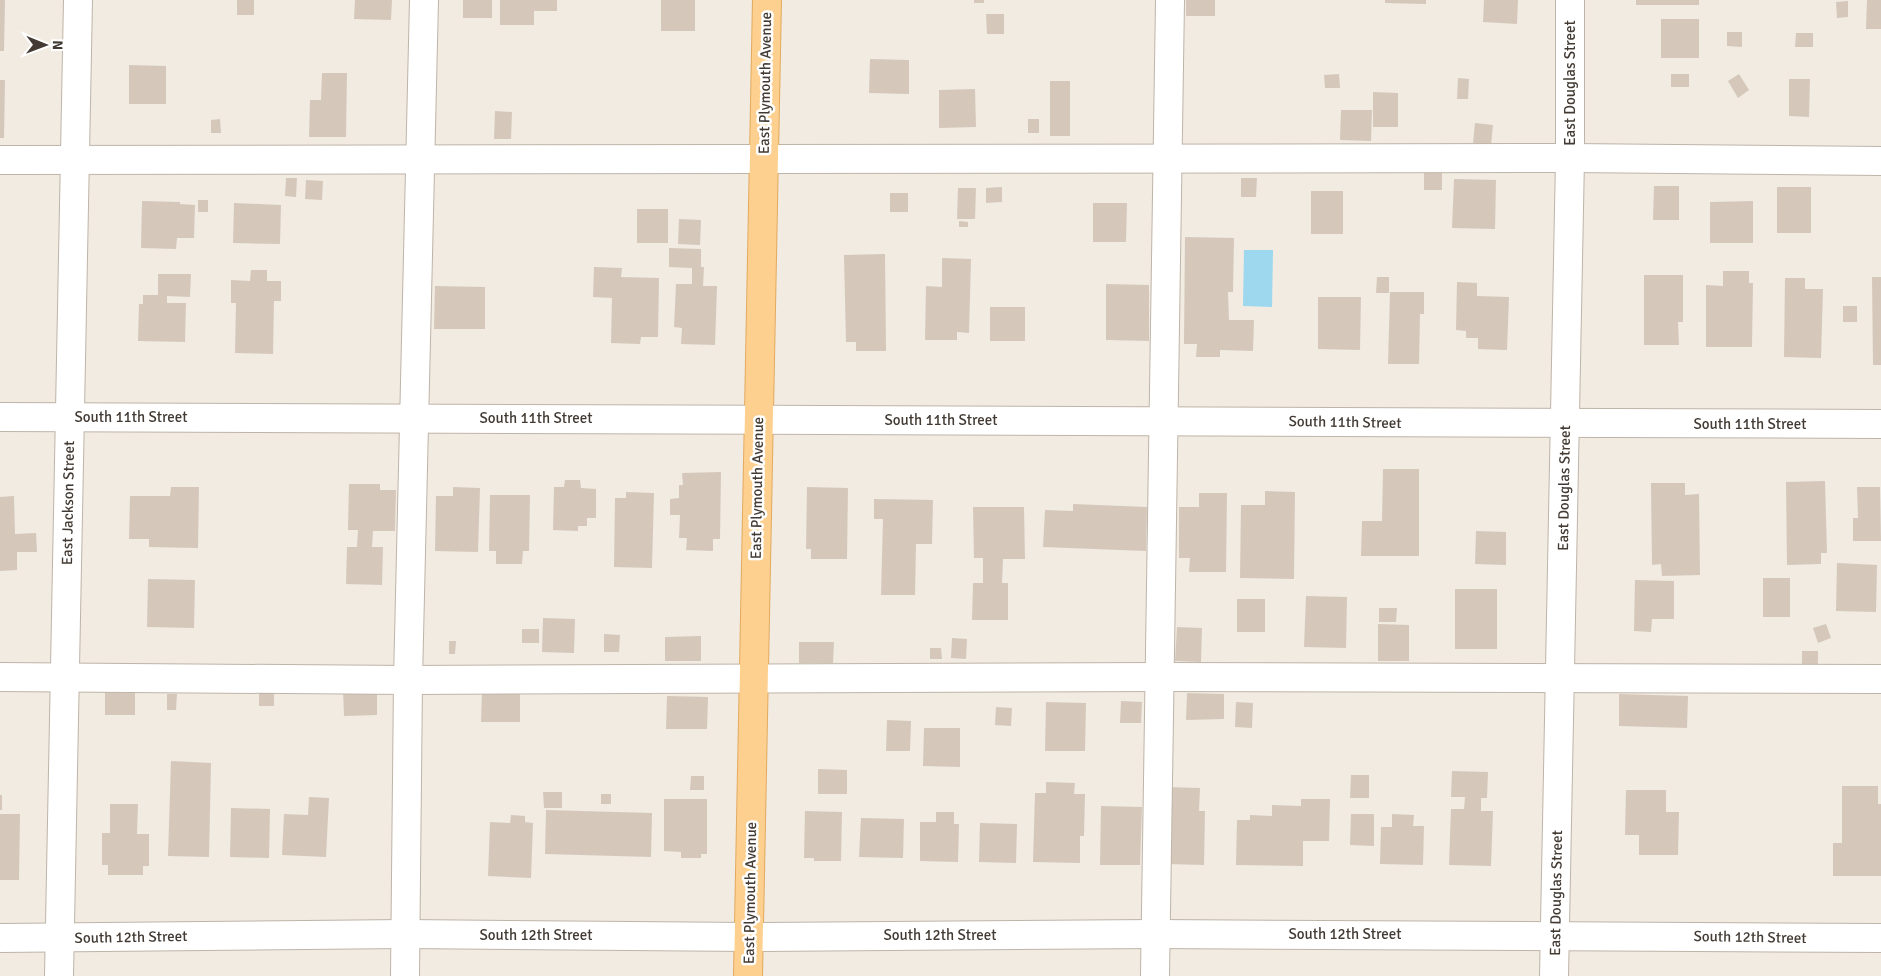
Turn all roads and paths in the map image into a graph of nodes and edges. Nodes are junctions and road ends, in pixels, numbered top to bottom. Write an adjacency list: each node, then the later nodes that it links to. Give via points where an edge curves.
1 (78, 0): 10 (street, East Jackson Street)
2 (424, 0): 11 (street)
3 (767, 0): 7 (main road, East Plymouth Avenue)
4 (1170, 0): 8 (street)
5 (1570, 0): 6 (street, East Douglas Street)
6 (1570, 158): 8 (street); 12 (street); 18 (street, East Douglas Street)
7 (764, 159): 8 (street); 11 (street); 16 (main road, East Plymouth Avenue)
8 (1168, 159): 17 (street)
9 (0, 160): 10 (street)
10 (74, 160): 11 (street); 14 (street, East Jackson Street)
11 (421, 160): 15 (street)
12 (1881, 161)
13 (0, 417): 14 (street, South 11th Street)
14 (70, 417): 15 (street, South 11th Street); 21 (street, East Jackson Street)
15 (414, 417): 16 (street, South 11th Street); 25 (street)
16 (759, 419): 17 (street, South 11th Street); 26 (main road, East Plymouth Avenue)
17 (1163, 420): 18 (street, South 11th Street); 22 (street)
18 (1565, 424): 19 (street, South 11th Street); 23 (street, East Douglas Street)
19 (1881, 424)
20 (0, 677): 21 (street)
21 (64, 677): 25 (street); 32 (street, East Jackson Street)
22 (1158, 677): 23 (street); 26 (street); 28 (street)
23 (1561, 679): 24 (street); 29 (street, East Douglas Street)
24 (1881, 679)
25 (408, 680): 26 (street); 27 (street)
26 (754, 681): 30 (main road, East Plymouth Avenue)
27 (406, 934): 30 (street, South 12th Street); 32 (street, South 12th Street); 35 (street)
28 (1155, 934): 29 (street, South 12th Street); 30 (street, South 12th Street); 37 (street)
29 (1555, 936): 33 (street, South 12th Street); 38 (street, East Douglas Street)
30 (749, 937): 36 (main road, East Plymouth Avenue)
31 (0, 938): 32 (street, South 12th Street)
32 (59, 938): 34 (street, East Jackson Street)
33 (1881, 938)
34 (59, 976)
35 (405, 976)
36 (748, 976)
37 (1155, 976)
38 (1554, 976)

